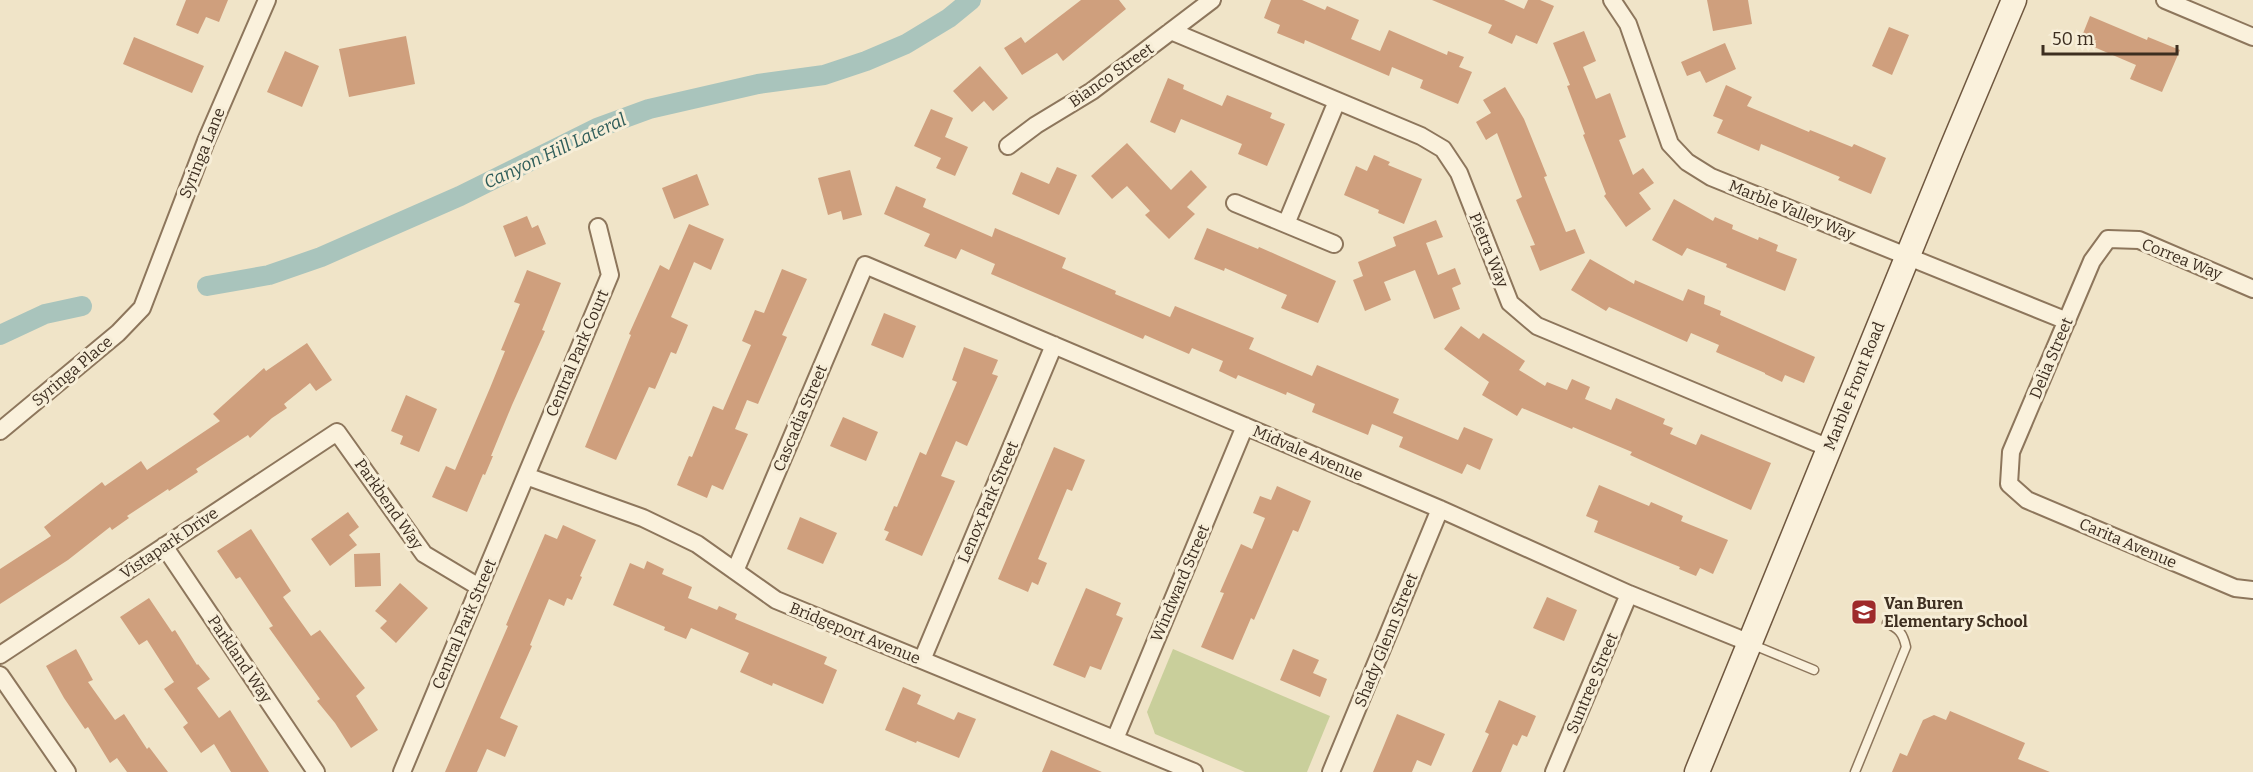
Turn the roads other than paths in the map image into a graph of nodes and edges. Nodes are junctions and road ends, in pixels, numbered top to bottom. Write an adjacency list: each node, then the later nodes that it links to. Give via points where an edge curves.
1 (267, 0): 18 (street, Syringa Lane, via 206,141)
2 (1212, 0): 6 (street, Bianco Street)
3 (1612, 0): 15 (street, Marble Valley Way, via 1628,24 1670,144 1687,162 1711,177)
4 (2014, 0): 15 (street, Marble Front Road)
5 (2165, 0): 7 (street)
6 (1171, 31): 8 (street, Pietra Way); 9 (street, Bianco Street, via 1092,91)
7 (2253, 37)
8 (1337, 101): 11 (street); 24 (street, Pietra Way, via 1443,149 1459,173 1510,303 1537,327)
9 (1008, 146)
10 (1235, 203): 11 (street)
11 (1286, 224): 14 (street)
12 (598, 227): 25 (street, Central Park Court, via 610,275)
13 (2108, 238): 17 (street, Correa Way, via 2139,240); 19 (street, Delia Street, via 2092,261)
14 (1334, 244)
15 (1907, 256): 19 (street, Marble Valley Way); 24 (street, Marble Front Road)
16 (865, 265): 20 (street, Midvale Avenue); 29 (street, Cascadia Street)
17 (2253, 289)
18 (142, 308): 22 (street, Syringa Place, via 118,333)
19 (2067, 321): 26 (street, Delia Street, via 2011,452)
20 (1053, 345): 21 (street, Midvale Avenue); 36 (street, Lenox Park Street)
21 (1245, 426): 27 (street, Midvale Avenue); 39 (street, Windward Street)
22 (0, 431)
23 (337, 432): 28 (street, Vistapark Drive); 30 (street, Parkbend Way, via 424,554)
24 (1829, 447): 34 (street, Marble Front Road)
25 (526, 476): 29 (street, Bridgeport Avenue, via 643,518 697,544); 30 (street, Central Park Street)
26 (2009, 484): 31 (street, Carita Avenue, via 2027,500 2235,588)
27 (1440, 509): 32 (street, Midvale Avenue); 44 (street, Shady Glenn Street)
28 (164, 546): 35 (street, Vistapark Drive); 41 (street, Parkland Way)
29 (735, 571): 36 (street, Bridgeport Avenue, via 776,600)
30 (479, 587): 42 (street, Central Park Street)
31 (2253, 590)
32 (1629, 594): 34 (street, Midvale Avenue); 45 (street, Suntree Street)
33 (1887, 623): 47 (lane, via 1899,628 1906,647)
34 (1750, 644): 37 (lane); 46 (street, Marble Front Road)
35 (0, 655)
36 (922, 660): 39 (street, Bridgeport Avenue)
37 (1814, 670)
38 (0, 675): 40 (street)
39 (1114, 739): 43 (street, Bridgeport Avenue)
40 (67, 772)
41 (316, 772)
42 (402, 772)
43 (1194, 772)
44 (1331, 772)
45 (1554, 772)
46 (1697, 772)
47 (1855, 772)

